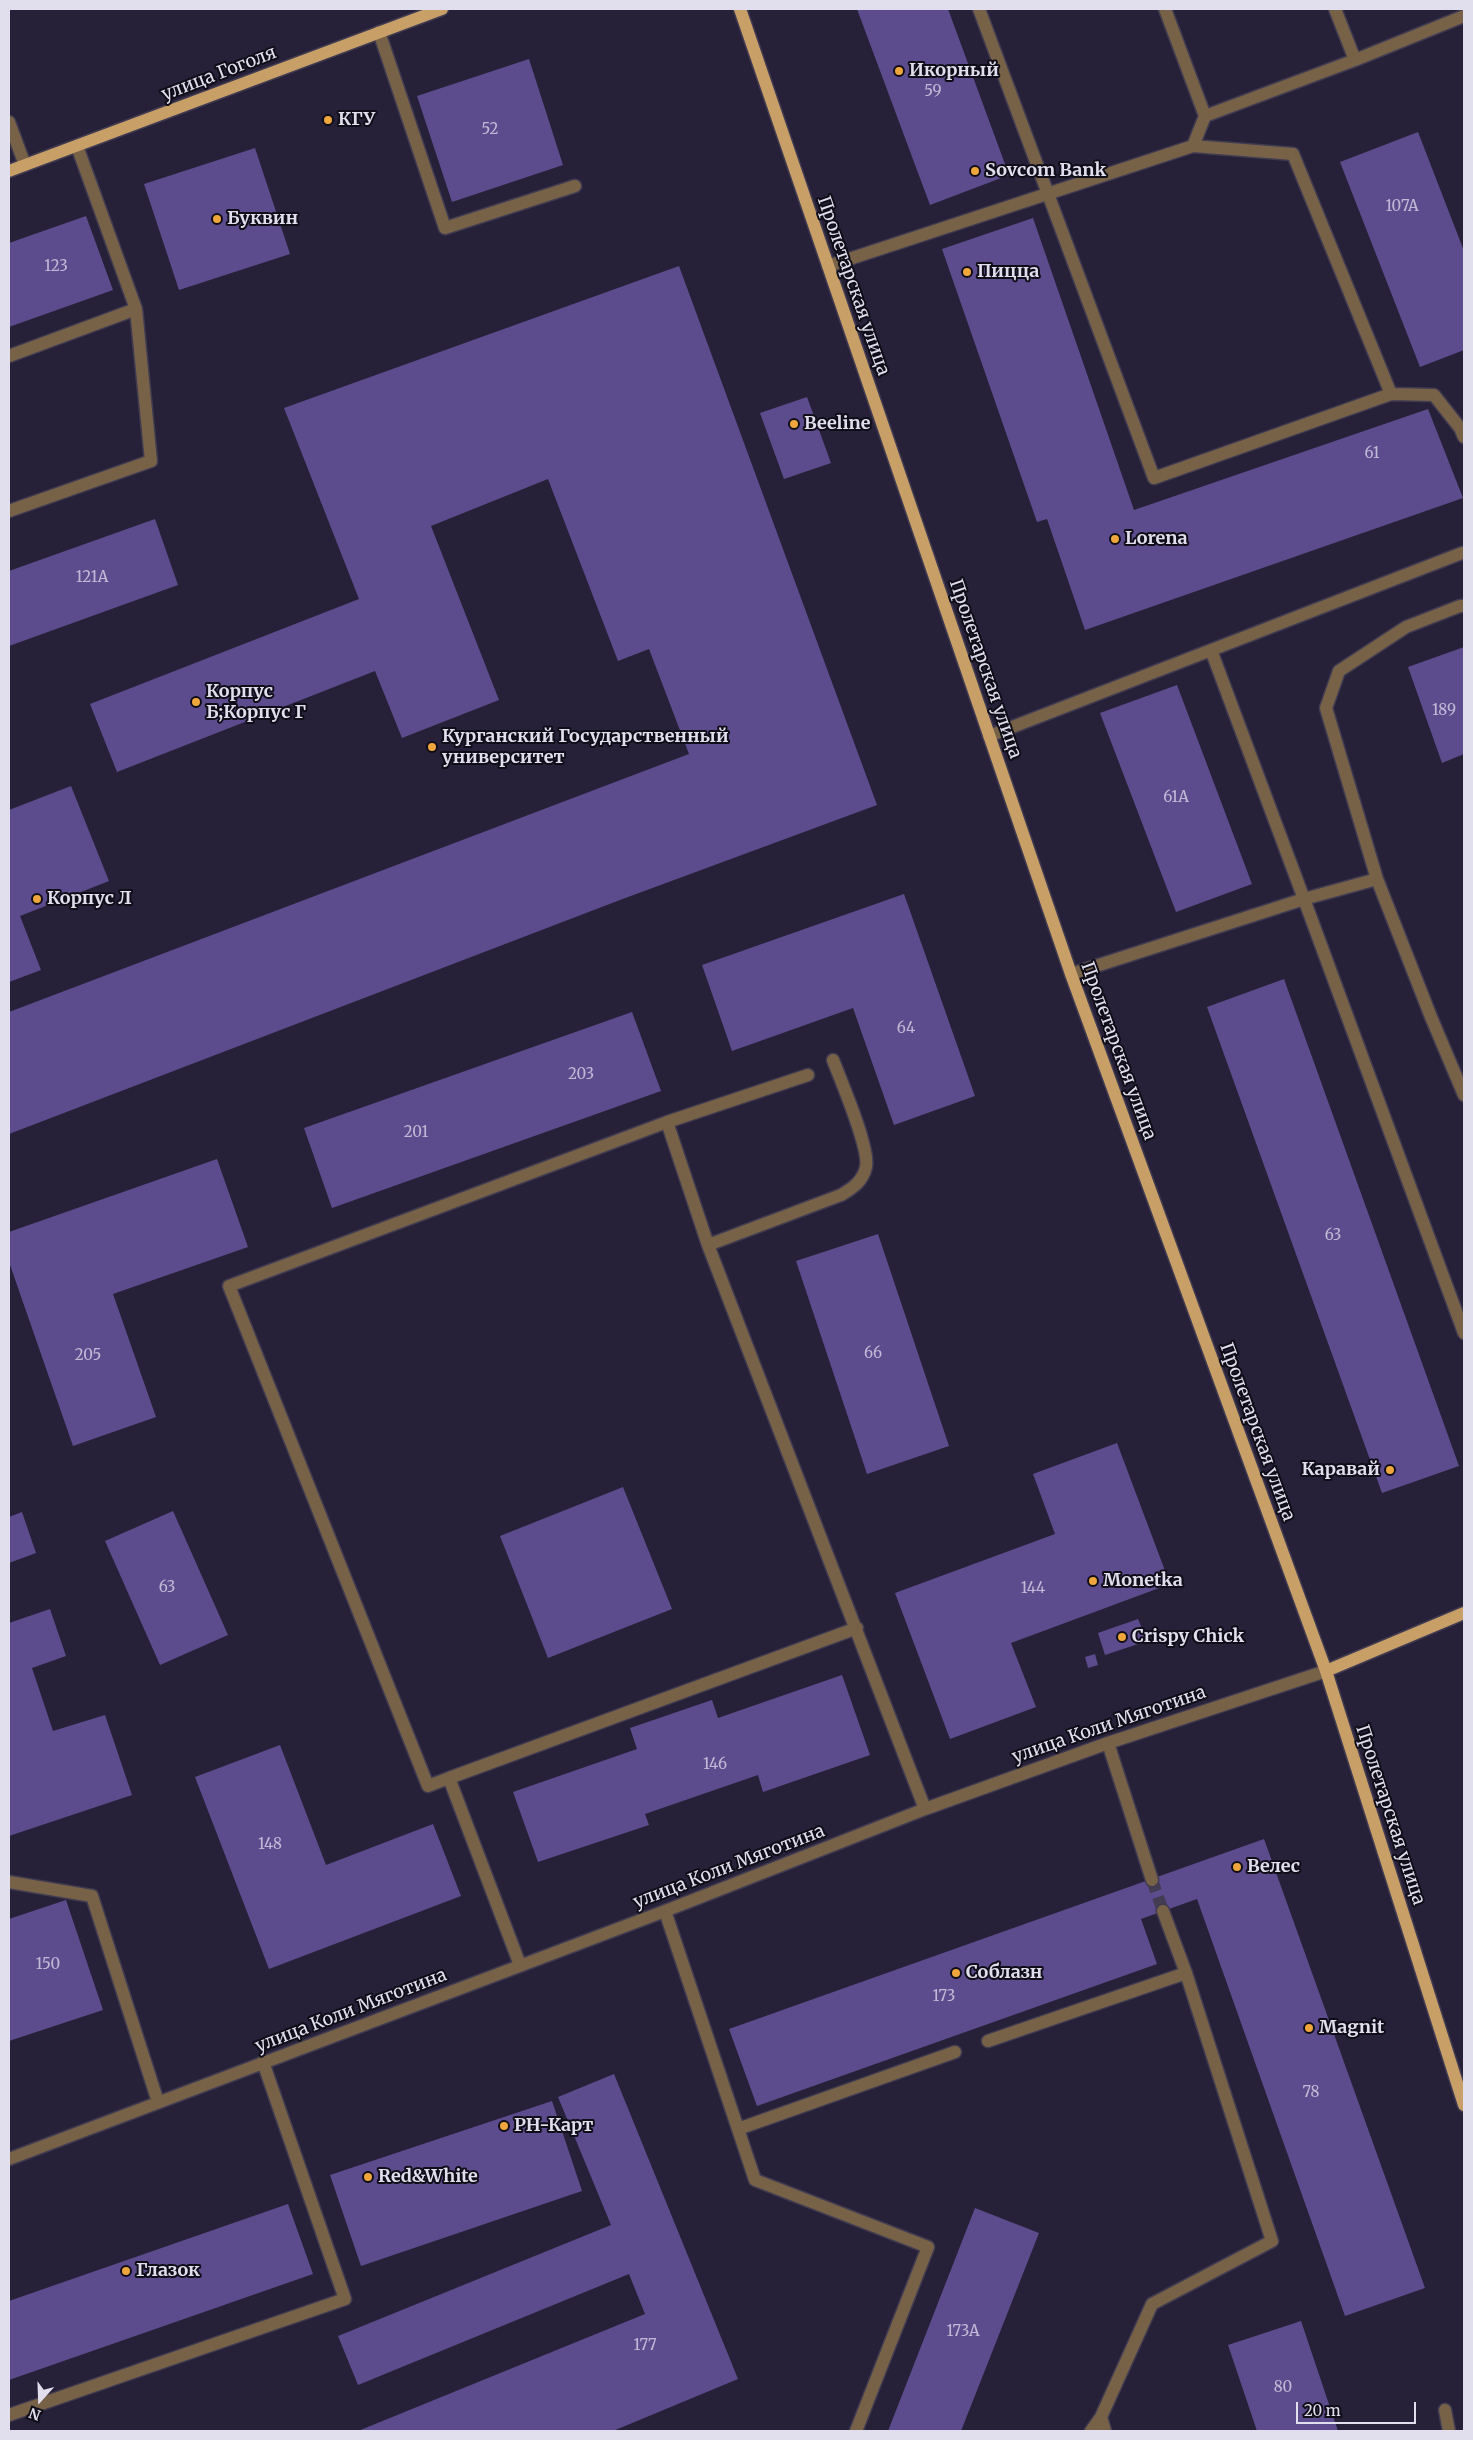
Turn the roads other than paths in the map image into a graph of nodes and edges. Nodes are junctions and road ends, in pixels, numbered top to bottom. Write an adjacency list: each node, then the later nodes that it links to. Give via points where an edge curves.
1 (442, 9): 7 (main road, улица Гоголя)
2 (740, 9): 17 (main road, Пролетарская улица)
3 (979, 9): 16 (street)
4 (1165, 9): 9 (street)
5 (1335, 9): 8 (street)
6 (1464, 16): 8 (street)
7 (379, 32): 11 (main road, улица Гоголя); 15 (street, via 445,228)
8 (1355, 60): 9 (street)
9 (1205, 116): 12 (street)
10 (9, 122): 13 (street)
11 (77, 146): 13 (main road, улица Гоголя); 18 (street)
12 (1193, 146): 16 (street); 20 (street, via 1293,154)
13 (25, 165): 14 (main road, улица Гоголя)
14 (9, 171)
15 (575, 186)
16 (1047, 193): 17 (street); 20 (street, via 1154,478)
17 (828, 266): 26 (main road, Пролетарская улица)
18 (136, 309): 19 (street); 22 (street, via 151,461)
19 (9, 356)
20 (1391, 394): 21 (street, via 1434,395)
21 (1464, 438)
22 (9, 511)
23 (1462, 553): 25 (street)
24 (1464, 606): 27 (street, via 1406,626 1339,671 1326,708)
25 (1211, 650): 26 (street); 28 (street)
26 (989, 736): 29 (main road, Пролетарская улица)
27 (1377, 879): 28 (street); 32 (street)
28 (1304, 899): 29 (street); 35 (street)
29 (1071, 974): 38 (main road, Пролетарская улица)
30 (833, 1060): 34 (street, via 867,1157 861,1179 841,1195)
31 (808, 1076): 33 (street)
32 (1464, 1095)
33 (667, 1122): 34 (street); 40 (street, via 229,1286 428,1786)
34 (708, 1245): 37 (street)
35 (1464, 1333)
36 (1464, 1613): 38 (main road, улица Коли Мяготина)
37 (857, 1628): 40 (street); 41 (street)
38 (1326, 1671): 39 (street, улица Коли Мяготина); 52 (main road, Пролетарская улица)
39 (1108, 1743): 41 (street, улица Коли Мяготина); 42 (street)
40 (450, 1778): 46 (street)
41 (925, 1809): 44 (street, улица Коли Мяготина)
42 (1152, 1880)
43 (9, 1882): 51 (street, via 92,1896)
44 (665, 1911): 46 (street, улица Коли Мяготина); 53 (street)
45 (1163, 1911): 47 (street)
46 (520, 1965): 50 (street, улица Коли Мяготина)
47 (1186, 1973): 48 (street); 57 (street, via 1272,2241 1152,2304)
48 (988, 2041)
49 (955, 2052): 53 (street)
50 (264, 2062): 51 (street, улица Коли Мяготина); 56 (street, via 345,2299)
51 (158, 2102): 54 (street, улица Коли Мяготина)
52 (1464, 2105)
53 (738, 2129): 58 (street, via 755,2180 928,2247)
54 (9, 2158)
55 (1445, 2410): 61 (street)
56 (9, 2416)
57 (1101, 2417): 59 (street); 60 (street)
58 (856, 2431)
59 (1091, 2431)
60 (1105, 2431)
61 (1449, 2431)

